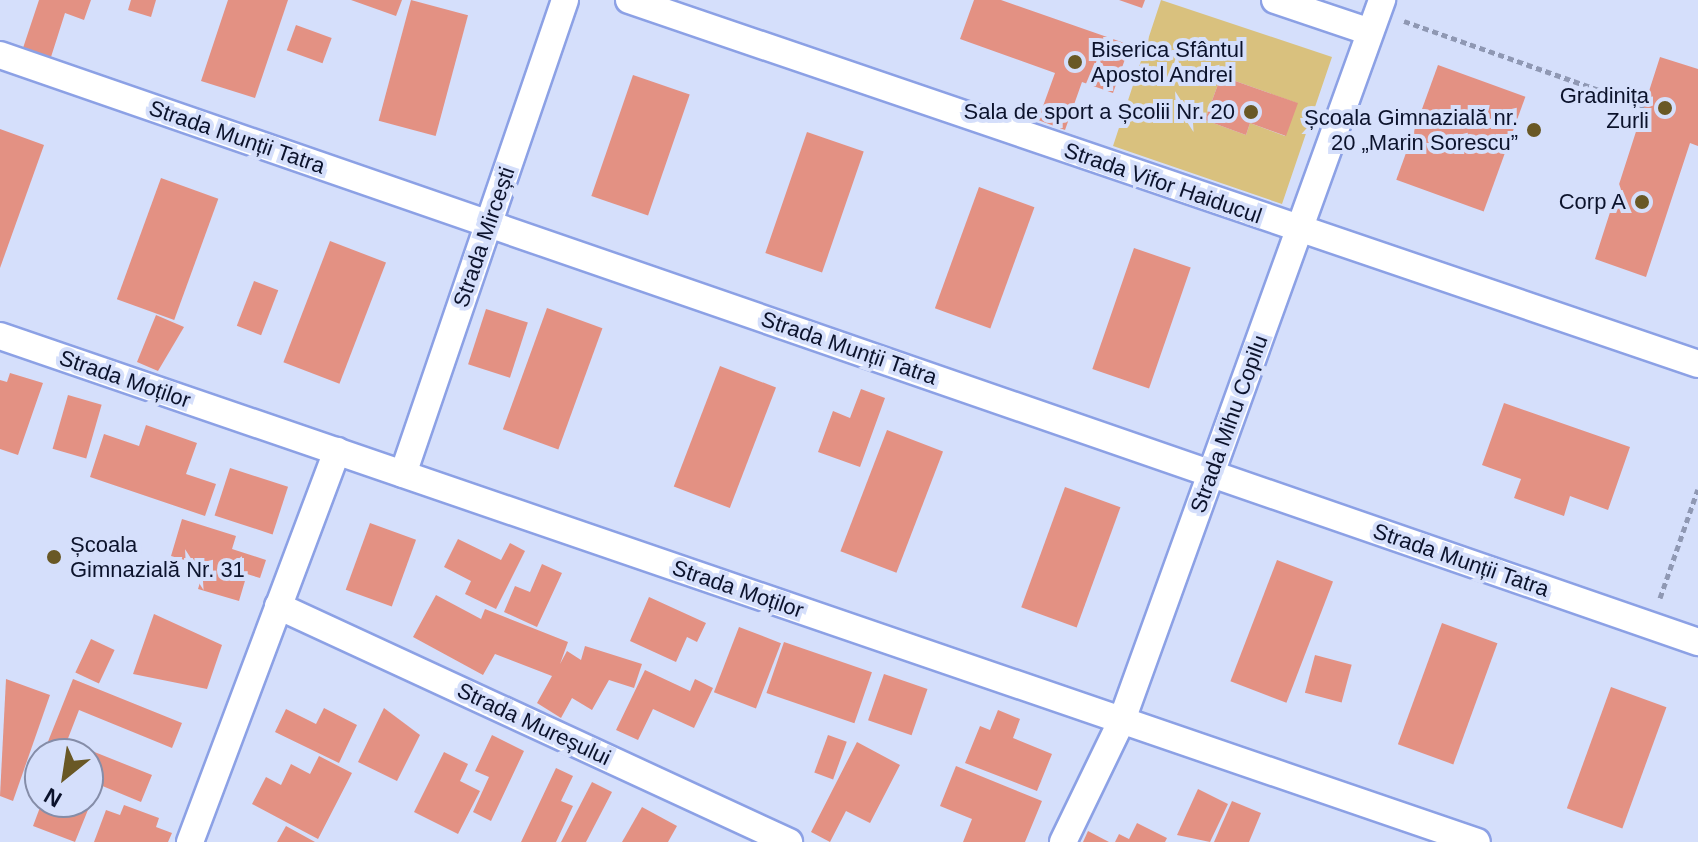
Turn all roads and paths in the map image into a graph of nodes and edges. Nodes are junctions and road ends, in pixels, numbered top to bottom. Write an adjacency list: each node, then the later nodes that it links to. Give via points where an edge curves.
1 (565, 0): 7 (street, Strada Mircești)
2 (629, 0): 8 (street, Strada Vifor Haiducul)
3 (1275, 0): 4 (street)
4 (1376, 15): 6 (path); 8 (street, Strada Mihu Copilu)
5 (0, 55): 7 (street, Strada Munții Tatra)
6 (1644, 106)
7 (489, 224): 12 (street, Strada Munții Tatra); 13 (street, Strada Mircești)
8 (1299, 229): 10 (street, Strada Vifor Haiducul); 12 (street, Strada Mihu Copilu)
9 (0, 336): 11 (street, Strada Moților)
10 (1698, 364)
11 (337, 451): 13 (street, Strada Moților); 15 (street)
12 (1211, 473): 16 (street, Strada Munții Tatra); 18 (street, Strada Mihu Copilu)
13 (403, 474): 18 (street, Strada Moților)
14 (1698, 489): 16 (path)
15 (278, 606): 19 (street); 20 (street, Strada Mureșului)
16 (1651, 626): 17 (street, Strada Munții Tatra)
17 (1698, 642)
18 (1122, 720): 21 (street, Strada Mihu Copilu); 22 (street, Strada Moților)
19 (190, 842)
20 (789, 842)
21 (1063, 842)
22 (1477, 842)

